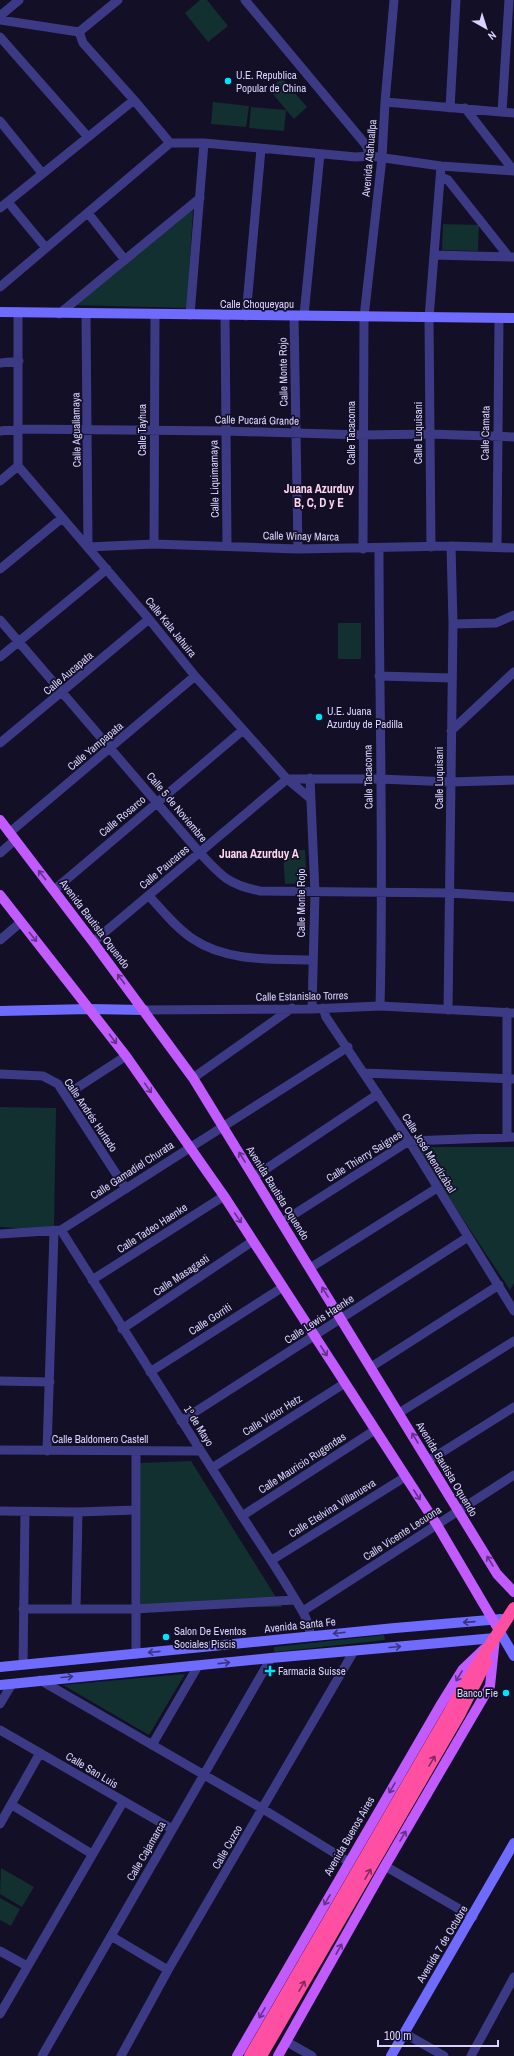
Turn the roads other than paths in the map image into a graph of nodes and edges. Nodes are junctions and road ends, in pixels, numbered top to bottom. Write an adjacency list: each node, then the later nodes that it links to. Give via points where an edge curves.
1 (19, 0): 7 (street)
2 (118, 0): 9 (street)
3 (245, 0): 23 (street, via 366,145)
4 (394, 0): 12 (street, Avenida Atahuallpa)
5 (456, 0): 13 (street)
6 (509, 0): 15 (street)
7 (0, 16)
8 (0, 20): 9 (street)
9 (79, 32): 11 (street, via 83,43)
10 (0, 37): 18 (street)
11 (134, 100): 18 (street); 19 (street)
12 (385, 102): 13 (street); 24 (street, Avenida Atahuallpa)
13 (450, 108): 14 (street)
14 (465, 108): 15 (street); 26 (street)
15 (502, 112): 16 (street)
16 (514, 113)
17 (2, 127): 27 (street)
18 (88, 137): 27 (street)
19 (170, 143): 20 (street); 32 (street)
20 (204, 143): 21 (street); 29 (street)
21 (261, 149): 22 (street); 45 (street)
22 (320, 154): 23 (street); 46 (street, Calle Monte Rojo)
23 (370, 156): 24 (street)
24 (382, 158): 25 (street); 47 (street, Avenida Atahuallpa)
25 (441, 166): 26 (street); 28 (street, Calle Luquisani)
26 (514, 171)
27 (42, 173): 30 (street)
28 (441, 177): 34 (street, Calle Luquisani); 35 (street, via 448,180)
29 (200, 198): 36 (street); 43 (street)
30 (8, 202): 31 (street); 33 (street)
31 (0, 208)
32 (88, 213): 33 (street); 36 (street)
33 (46, 248): 37 (street)
34 (434, 256): 35 (street); 48 (street, Calle Luquisani)
35 (512, 257)
36 (125, 260): 41 (street)
37 (0, 288)
38 (0, 312): 39 (main road, Calle Choqueyapu)
39 (18, 312): 41 (main road, Calle Choqueyapu); 51 (street)
40 (86, 313): 41 (main road, Calle Choqueyapu); 42 (main road, Calle Choqueyapu); 54 (street, Calle Aguallamaya)
41 (59, 314)
42 (155, 315): 43 (main road, Calle Choqueyapu); 55 (street, Calle Tayhua)
43 (190, 315): 44 (main road, Calle Choqueyapu)
44 (225, 316): 45 (main road, Calle Choqueyapu); 57 (street, Calle Liquimamaya)
45 (246, 316): 46 (main road, Calle Choqueyapu)
46 (299, 316): 47 (main road, Calle Choqueyapu); 58 (street, Calle Monte Rojo)
47 (364, 317): 48 (main road, Calle Choqueyapu); 60 (street, Calle Tacacoma)
48 (429, 318): 49 (main road, Calle Choqueyapu); 59 (street, Calle Luquisani)
49 (499, 318): 50 (main road, Calle Choqueyapu); 61 (street, Calle Camata)
50 (514, 318)
51 (19, 361): 52 (street); 53 (street)
52 (0, 363)
53 (19, 429): 54 (street, Calle Pucará Grande); 56 (street, Calle Pucará Grande); 63 (street)
54 (88, 430): 55 (street, Calle Pucará Grande); 69 (street, Calle Aguallamaya)
55 (153, 430): 57 (street, Calle Pucará Grande); 66 (street, Calle Tayhua)
56 (0, 431)
57 (225, 431): 58 (street, Calle Pucará Grande); 67 (street, Calle Liquimamaya)
58 (296, 432): 60 (street, Calle Pucará Grande); 72 (street, Calle Monte Rojo)
59 (430, 434): 60 (street, Calle Pucará Grande); 61 (street, Calle Pucará Grande); 70 (street, Calle Luquisani)
60 (363, 435): 75 (street, Calle Tacacoma)
61 (497, 437): 62 (street, Calle Pucará Grande); 71 (street, Calle Camata)
62 (514, 437)
63 (18, 466): 64 (street); 65 (street, Calle Kala Jahuira)
64 (0, 481)
65 (62, 518): 69 (street, Calle Kala Jahuira); 76 (street)
66 (154, 544): 67 (street, Calle Winay Marca); 69 (street, Calle Winay Marca)
67 (227, 546): 72 (street, Calle Winay Marca)
68 (451, 546): 70 (street, Calle Winay Marca); 71 (street, Calle Winay Marca); 81 (street, Calle Luquisani)
69 (88, 547): 77 (street, Calle Kala Jahuira)
70 (431, 547): 73 (street, Calle Winay Marca)
71 (497, 547): 74 (street, Calle Winay Marca)
72 (298, 548): 75 (street, Calle Winay Marca)
73 (379, 548): 75 (street, Calle Winay Marca); 86 (street, Calle Tacacoma)
74 (514, 548)
75 (363, 549)
76 (0, 569)
77 (107, 569): 80 (street, Calle Kala Jahuira); 82 (street)
78 (514, 615): 81 (street, via 496,623)
79 (0, 620): 82 (street, Calle 5 de Noviembre)
80 (149, 620): 85 (street, Calle Kala Jahuira); 88 (street, Calle Aucapata)
81 (453, 624): 87 (street, Calle Luquisani)
82 (18, 642): 83 (street); 88 (street, Calle 5 de Noviembre)
83 (0, 656)
84 (514, 672): 90 (street)
85 (195, 676): 89 (street, Calle Kala Jahuira); 92 (street, Calle Yampapata)
86 (379, 676): 87 (street); 95 (street, Calle Tacacoma)
87 (452, 678): 90 (street, Calle Luquisani)
88 (62, 693): 91 (street, Calle Aucapata); 92 (street, Calle 5 de Noviembre)
89 (243, 730): 94 (street, Calle Kala Jahuira); 99 (street, Calle Rosarco)
90 (451, 731): 97 (street, Calle Luquisani)
91 (0, 743)
92 (111, 749): 99 (street, Calle 5 de Noviembre); 101 (street, Calle Yampapata)
93 (310, 778): 94 (street); 95 (street); 98 (street, Calle Monte Rojo)
94 (287, 779): 98 (street, Calle Kala Jahuira); 103 (street, Calle Paucares)
95 (380, 779): 97 (street); 106 (street, Calle Tacacoma)
96 (514, 780): 97 (street)
97 (451, 782): 107 (street, Calle Luquisani)
98 (310, 798): 105 (street, Calle Monte Rojo)
99 (158, 802): 103 (street, Calle 5 de Noviembre); 104 (street, Calle Rosarco)
100 (0, 820): 101 (main road, Avenida Bautista Oquendo)
101 (12, 836): 102 (street, Calle Yampapata); 104 (main road, Avenida Bautista Oquendo, one-way to 101)
102 (0, 853)
103 (200, 853): 105 (street, Calle 5 de Noviembre, via 227,881 241,887 260,892); 109 (street, Calle Paucares)
104 (54, 890): 113 (main road, Avenida Bautista Oquendo)
105 (315, 893): 106 (street, Calle 5 de Noviembre); 114 (street, Calle Monte Rojo)
106 (383, 893): 107 (street, Calle 5 de Noviembre); 115 (street, Calle Tacacoma)
107 (450, 893): 110 (street, Calle 5 de Noviembre); 121 (street, Calle Luquisani)
108 (0, 895): 111 (main road)
109 (149, 896): 113 (street, Calle Paucares); 114 (street, via 193,939 212,949 236,956 262,959)
110 (514, 897)
111 (21, 922): 112 (street); 118 (main road, one-way to 118)
112 (0, 940)
113 (93, 942): 120 (main road, Avenida Bautista Oquendo, one-way to 113)
114 (312, 960): 119 (street, Calle Monte Rojo)
115 (380, 1006): 117 (street, Calle Estanislao Torres); 121 (street, Calle Estanislao Torres)
116 (292, 1008): 119 (street, Calle Estanislao Torres); 120 (street, Calle Estanislao Torres); 128 (street)
117 (324, 1008): 119 (street, Calle Estanislao Torres); 124 (street, Calle José Mendizábal, via 326,1017)
118 (90, 1009): 120 (main road, Calle Estanislao Torres); 122 (main road, Calle Estanislao Torres); 125 (main road, one-way to 125)
119 (312, 1009)
120 (144, 1010): 128 (main road, Avenida Bautista Oquendo)
121 (448, 1010): 123 (street, Calle Estanislao Torres)
122 (0, 1012)
123 (511, 1013): 129 (street)
124 (348, 1047): 126 (street, Calle José Mendizábal); 132 (street, Calle Gamadiel Churata)
125 (126, 1056): 131 (street); 135 (main road, one-way to 135)
126 (364, 1073): 129 (street); 130 (street, Calle José Mendizábal)
127 (0, 1074): 131 (street, Calle Andrés Hurtado, via 43,1076 58,1084)
128 (193, 1078): 132 (main road, Avenida Bautista Oquendo)
129 (510, 1079): 133 (street)
130 (378, 1094): 134 (street, Calle José Mendizábal); 136 (street)
131 (66, 1095): 138 (street, Calle Andrés Hurtado)
132 (222, 1126): 135 (street, Calle Gamadiel Churata); 136 (main road, Avenida Bautista Oquendo, one-way to 132)
133 (511, 1137): 134 (street, Calle Thierry Saignes)
134 (408, 1141): 137 (street, Calle José Mendizábal); 140 (street, Calle Thierry Saignes)
135 (189, 1147): 138 (street, Calle Gamadiel Churata); 139 (main road)
136 (254, 1177): 140 (main road, Avenida Bautista Oquendo)
137 (437, 1188): 143 (street, Calle José Mendizábal); 145 (street)
138 (126, 1189): 141 (street, Calle Gamadiel Churata)
139 (224, 1196): 144 (main road, one-way to 144); 146 (street, Calle Tadeo Haenke)
140 (282, 1222): 145 (main road, Avenida Bautista Oquendo)
141 (57, 1231): 142 (street); 146 (street, 1º de Mayo); 159 (street)
142 (0, 1234)
143 (468, 1237): 147 (street, Calle José Mendizábal); 152 (street, Calle Lewis Haenke)
144 (254, 1241): 148 (main road); 153 (street, Calle Masagasti)
145 (310, 1268): 152 (main road, Avenida Bautista Oquendo, one-way to 145)
146 (92, 1280): 153 (street, 1º de Mayo)
147 (499, 1285): 150 (street, Calle José Mendizábal); 156 (street)
148 (283, 1287): 154 (main road); 157 (street, Calle Gorriti)
149 (514, 1292): 150 (street)
150 (509, 1301): 151 (street, Calle José Mendizábal)
151 (514, 1311)
152 (341, 1319): 154 (street, Calle Lewis Haenke); 156 (main road, Avenida Bautista Oquendo)
153 (122, 1329): 157 (street, 1º de Mayo)
154 (315, 1336): 160 (main road, one-way to 160); 163 (street, Calle Lewis Haenke)
155 (514, 1341): 162 (street)
156 (371, 1367): 162 (main road, Avenida Bautista Oquendo)
157 (150, 1372): 163 (street, 1º de Mayo)
158 (0, 1381): 159 (street)
159 (50, 1382): 166 (street)
160 (345, 1383): 164 (main road); 170 (street, Calle Víctor Hetz)
161 (514, 1407): 169 (street)
162 (399, 1413): 169 (main road, Avenida Bautista Oquendo, one-way to 162)
163 (182, 1421): 168 (street, 1º de Mayo)
164 (375, 1430): 172 (main road); 178 (street, Calle Mauricio Rugendas)
165 (0, 1450): 166 (street, Calle Baldomero Castell)
166 (47, 1451): 167 (street, Calle Baldomero Castell)
167 (136, 1451): 168 (street, Calle Baldomero Castell); 173 (street)
168 (200, 1451): 170 (street, 1º de Mayo)
169 (428, 1461): 175 (main road, Avenida Bautista Oquendo)
170 (212, 1468): 178 (street, 1º de Mayo)
171 (514, 1475): 175 (street, Calle Vicente Lecuona)
172 (405, 1477): 179 (main road, one-way to 179); 180 (street, Calle Etelvina Villanueva)
173 (136, 1510): 177 (street); 186 (street)
174 (0, 1511): 176 (street)
175 (459, 1511): 179 (street, Calle Vicente Lecuona); 181 (main road, Avenida Bautista Oquendo, one-way to 175, via 497,1574)
176 (25, 1512): 177 (street); 184 (street)
177 (78, 1512): 185 (street)
178 (242, 1516): 180 (street, 1º de Mayo)
179 (437, 1525): 187 (street, Calle Vicente Lecuona); 189 (main road)
180 (272, 1560): 182 (street, 1º de Mayo)
181 (514, 1592)
182 (295, 1600): 186 (street); 187 (street, 1º de Mayo)
183 (514, 1608): 188 (highway, Avenida Buenos Aires)
184 (23, 1609): 185 (street); 196 (street)
185 (76, 1609): 186 (street)
186 (134, 1609): 193 (street)
187 (303, 1611): 191 (street, 1º de Mayo)
188 (507, 1619): 189 (main road, Avenida Santa Fe); 190 (highway, Avenida Buenos Aires)
189 (493, 1620): 190 (main road); 191 (main road, Avenida Santa Fe, one-way to 191)
190 (497, 1635): 192 (main road, one-way to 190); 194 (main road); 214 (main road, Avenida Buenos Aires, one-way to 214, via 463,1669); 215 (main road, Avenida Buenos Aires, one-way to 190, via 490,1686); 228 (highway, Avenida Buenos Aires, via 472,1673); 229 (highway, Avenida Buenos Aires, one-way to 190, via 459,1715 480,1676)
191 (310, 1636): 193 (main road, Avenida Santa Fe, one-way to 193)
192 (354, 1651): 195 (main road); 209 (street, Calle Cuzco)
193 (136, 1654): 196 (main road, Avenida Santa Fe)
194 (514, 1656)
195 (271, 1658): 197 (main road, one-way to 195); 206 (street, Calle Cajamarca)
196 (23, 1665): 198 (main road, Avenida Santa Fe)
197 (198, 1666): 199 (main road, one-way to 197); 204 (street)
198 (0, 1667)
199 (40, 1680): 200 (main road); 204 (street)
200 (12, 1684): 201 (main road); 202 (street)
201 (0, 1685)
202 (0, 1704)
203 (0, 1730): 205 (street, Calle San Luis)
204 (152, 1745): 206 (street)
205 (40, 1754): 207 (street, Calle San Luis); 208 (street)
206 (204, 1775): 209 (street); 211 (street, Calle Cajamarca)
207 (123, 1802): 211 (street, Calle San Luis); 213 (street)
208 (12, 1805): 210 (street); 213 (street)
209 (263, 1809): 214 (street); 220 (street, Calle Cuzco)
210 (0, 1824)
211 (172, 1829): 217 (street, Calle Cajamarca)
212 (514, 1843): 216 (main road, Avenida 7 de Octubre)
213 (92, 1854): 219 (street)
214 (350, 1862): 227 (main road, Avenida Buenos Aires, one-way to 227)
215 (385, 1866): 216 (street); 224 (main road, Avenida Buenos Aires, one-way to 215)
216 (473, 1917): 223 (main road, Avenida 7 de Octubre)
217 (111, 1936): 220 (street); 225 (street, Calle Cajamarca)
218 (0, 1951): 219 (street)
219 (27, 1966): 222 (street)
220 (168, 1970): 226 (street, Calle Cuzco)
221 (514, 1977): 234 (street)
222 (0, 2014)
223 (404, 2033): 232 (main road, Avenida 7 de Octubre); 233 (street)
224 (287, 2042): 230 (main road, Avenida Buenos Aires); 231 (street)
225 (42, 2056)
226 (121, 2056)
227 (237, 2056)
228 (250, 2056)
229 (262, 2056)
230 (278, 2056)
231 (312, 2056)
232 (391, 2056)
233 (444, 2056)
234 (471, 2056)

